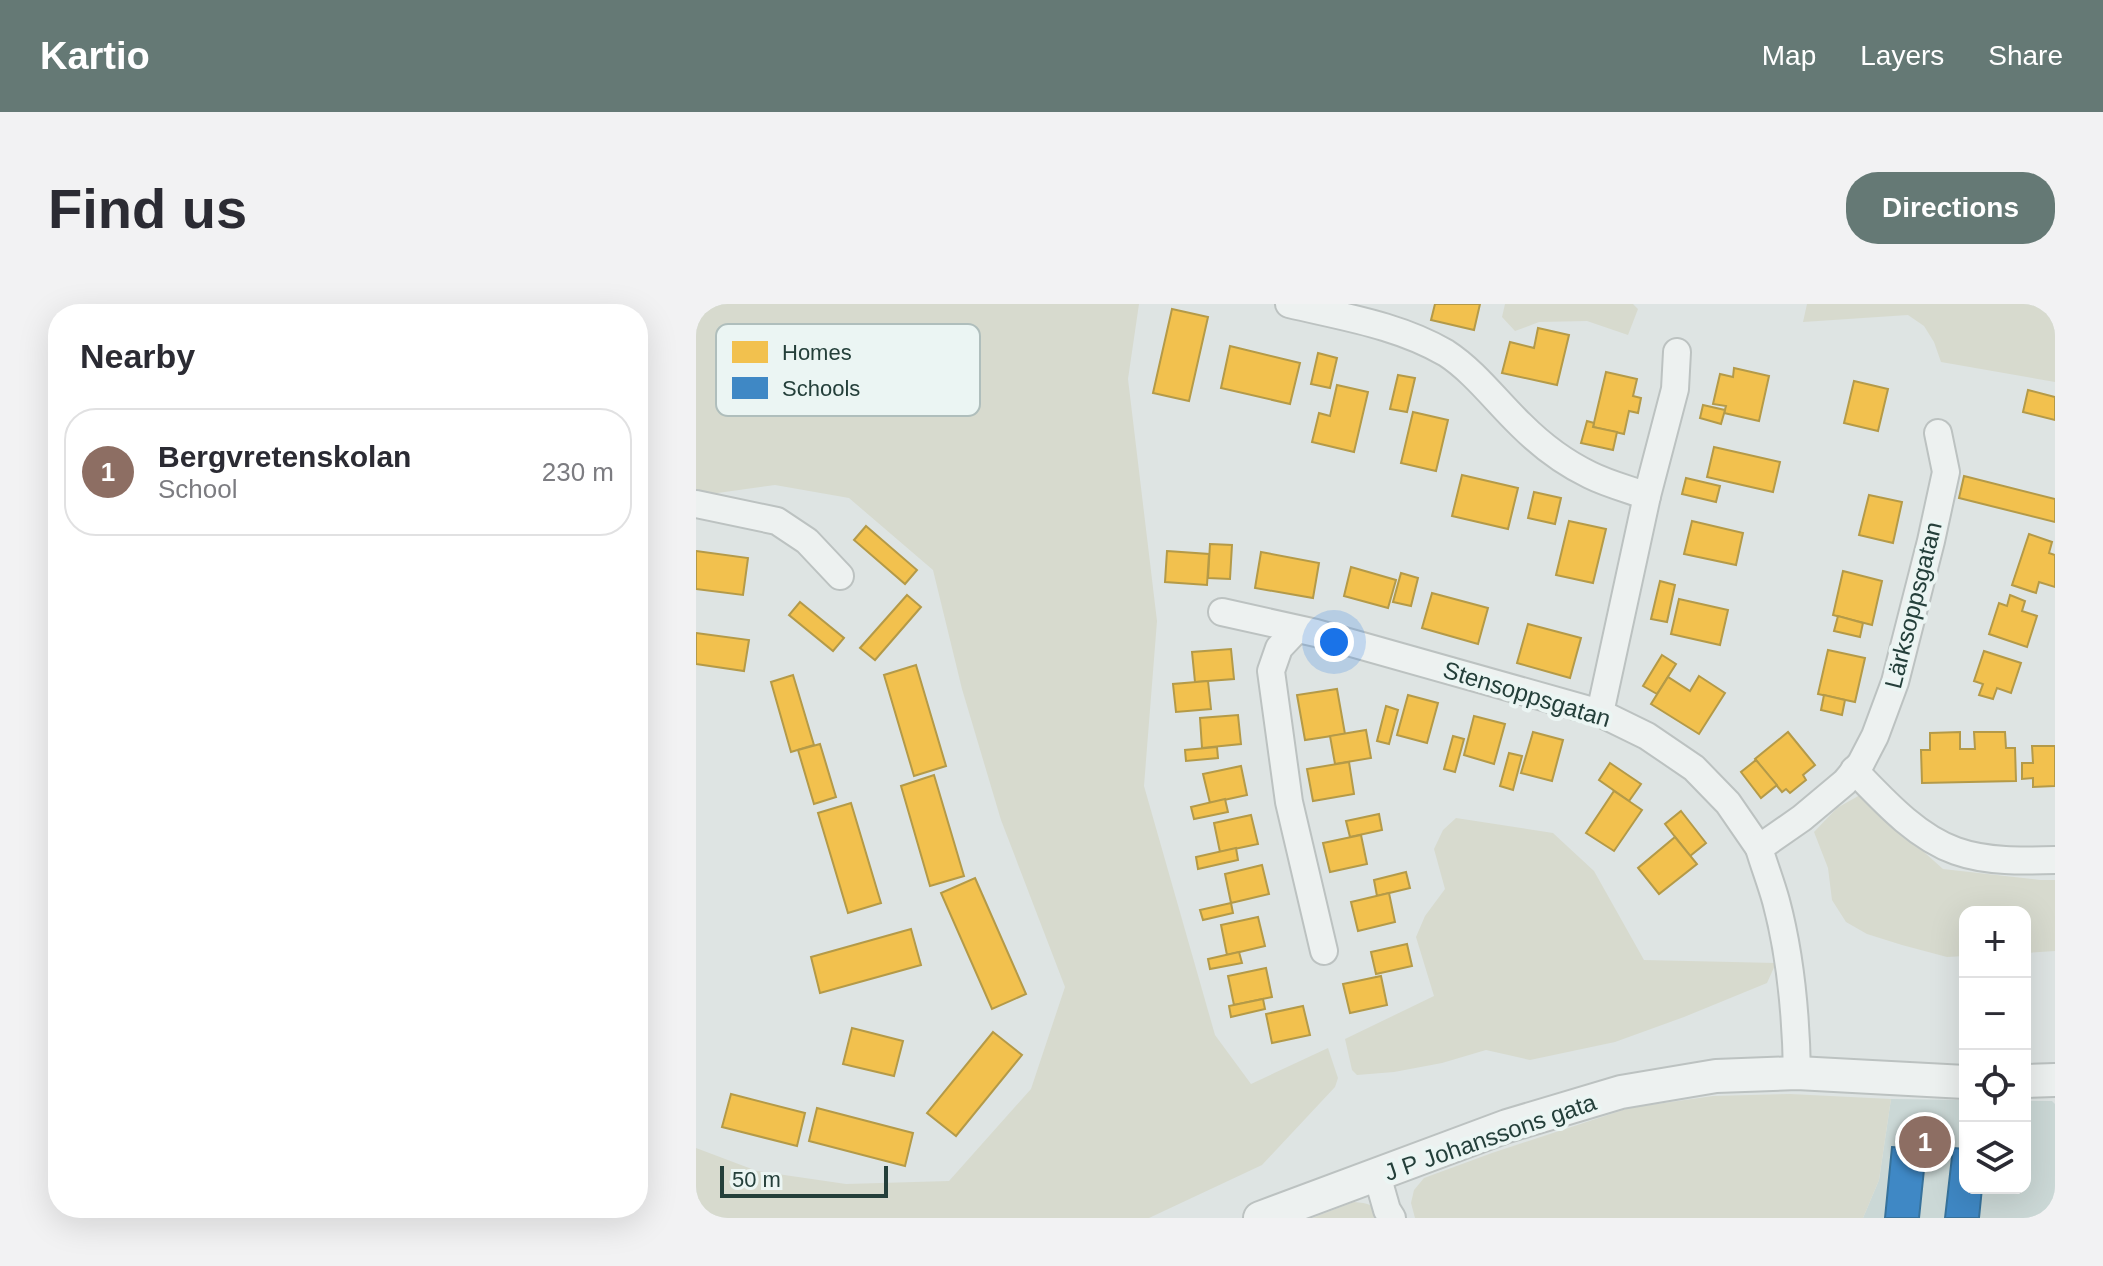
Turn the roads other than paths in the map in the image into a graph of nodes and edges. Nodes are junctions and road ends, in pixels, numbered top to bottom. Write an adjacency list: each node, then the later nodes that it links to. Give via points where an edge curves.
1 (1289, 304): 4 (street, via 1408,334 1447,354 1557,454 1590,475)
2 (1677, 352): 4 (street, via 1675,389)
3 (1938, 433): 10 (street, Lärksoppsgatan, via 1946,472 1931,541 1894,686 1875,736)
4 (1647, 496): 9 (street)
5 (696, 504): 6 (street, via 777,521 807,541)
6 (840, 576)
7 (1222, 612): 8 (street, Stensoppsgatan)
8 (1296, 630): 9 (street, Stensoppsgatan); 13 (street, via 1279,648 1271,671 1289,802)
9 (1600, 713): 11 (street, Stensoppsgatan, via 1694,768 1728,803)
10 (1854, 770): 11 (street, Lärksoppsgatan, via 1802,818); 12 (street, via 1909,822 1953,850 1973,856)
11 (1759, 848): 14 (street, via 1788,964)
12 (2055, 860)
13 (1324, 951)
14 (1797, 1073): 17 (street, J P Johanssons gata); 18 (street, J P Johanssons gata, via 1716,1076 1621,1092 1507,1126)
15 (2055, 1080): 16 (street)
16 (2031, 1081)
17 (1959, 1082)
18 (1377, 1175): 19 (street, J P Johanssons gata); 20 (street)
19 (1260, 1218)
20 (1392, 1218)

